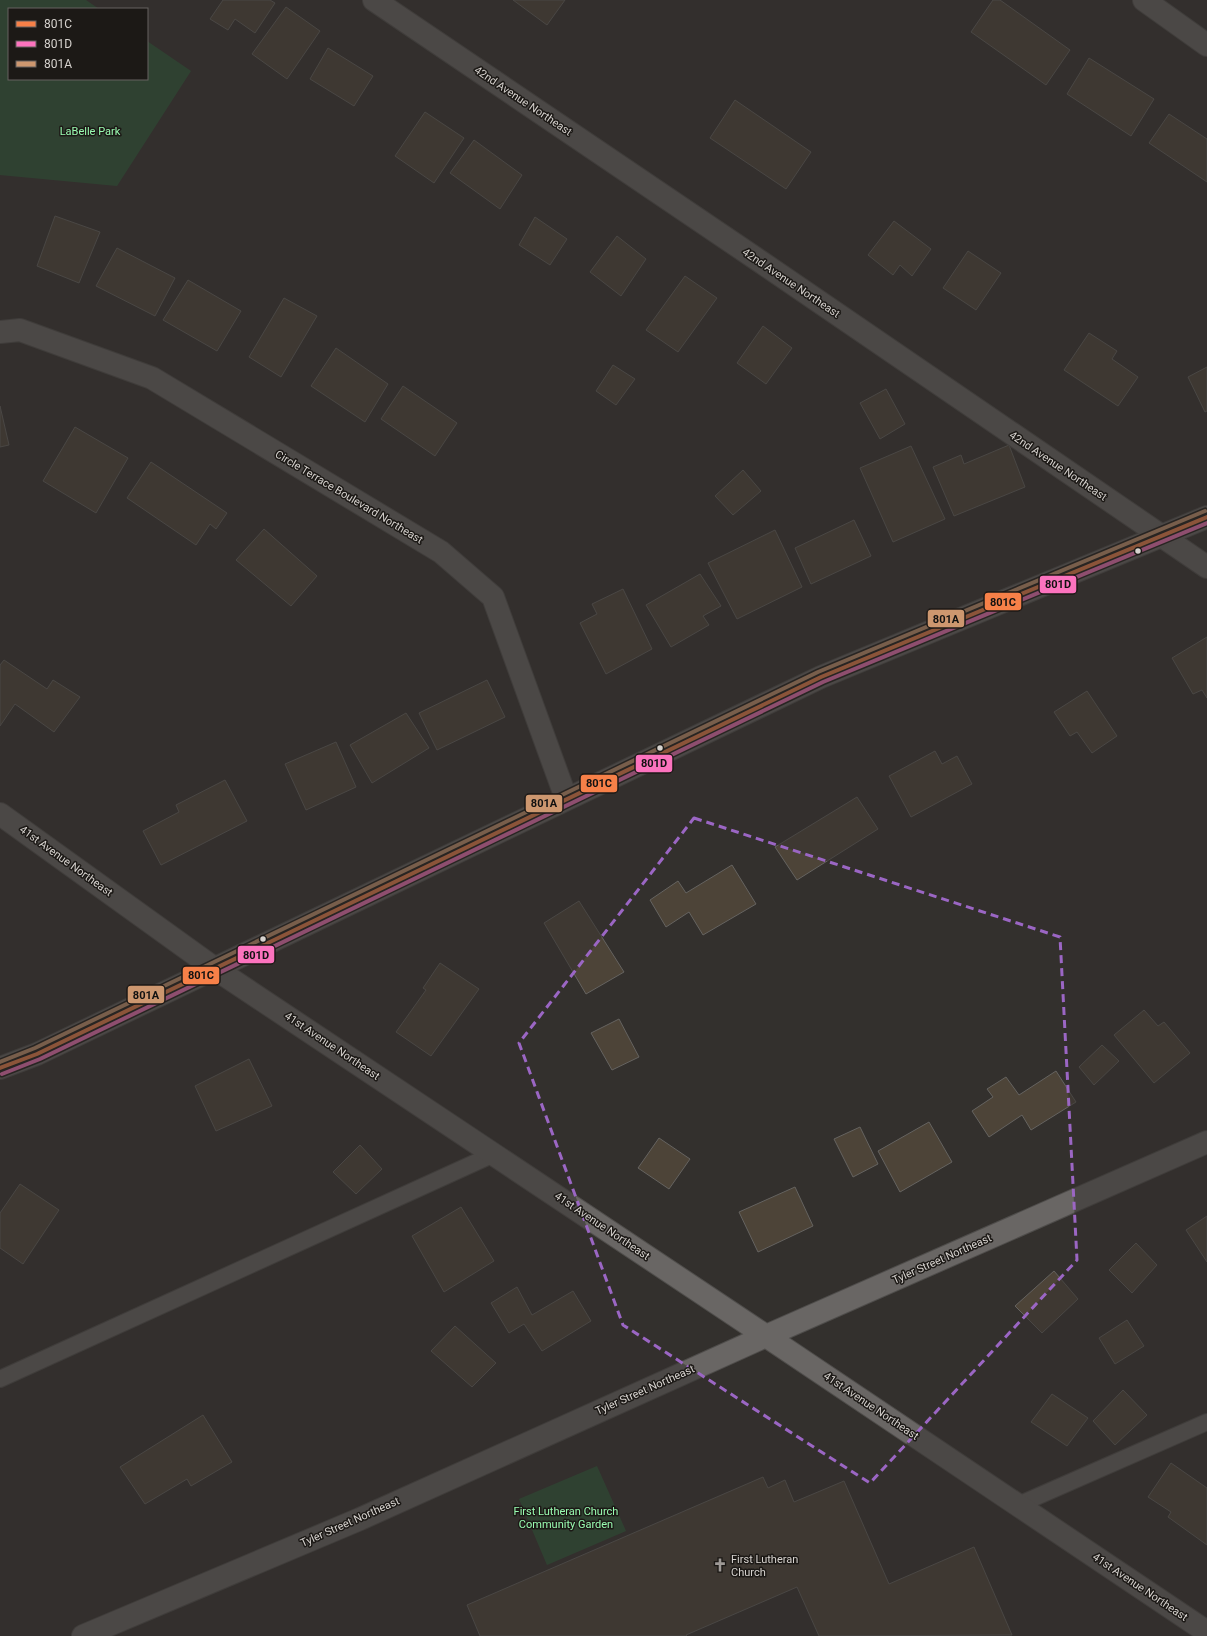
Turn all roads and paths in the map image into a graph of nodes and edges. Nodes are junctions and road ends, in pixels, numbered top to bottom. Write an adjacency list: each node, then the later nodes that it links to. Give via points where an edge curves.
1 (374, 0): 6 (street, 42nd Avenue Northeast)
2 (1144, 0): 3 (street)
3 (1207, 45)
4 (0, 332): 8 (street, Circle Terrace Boulevard Northeast, via 20,330 152,378 441,552 493,596)
5 (1207, 517): 6 (street)
6 (1162, 536): 7 (street, 42nd Avenue Northeast); 8 (street, via 821,677)
7 (1207, 568)
8 (566, 798): 10 (street)
9 (0, 814): 10 (street, 41st Avenue Northeast)
10 (214, 968): 11 (street, via 36,1054); 13 (street, 41st Avenue Northeast)
11 (0, 1068)
12 (1207, 1142): 14 (street, Tyler Street Northeast)
13 (494, 1154): 14 (street, 41st Avenue Northeast); 15 (lane)
14 (766, 1336): 17 (street, 41st Avenue Northeast); 19 (street, Tyler Street Northeast, via 360,1519)
15 (0, 1379)
16 (1207, 1422): 17 (lane)
17 (1018, 1505): 18 (street, 41st Avenue Northeast)
18 (1207, 1632)
19 (83, 1636)

